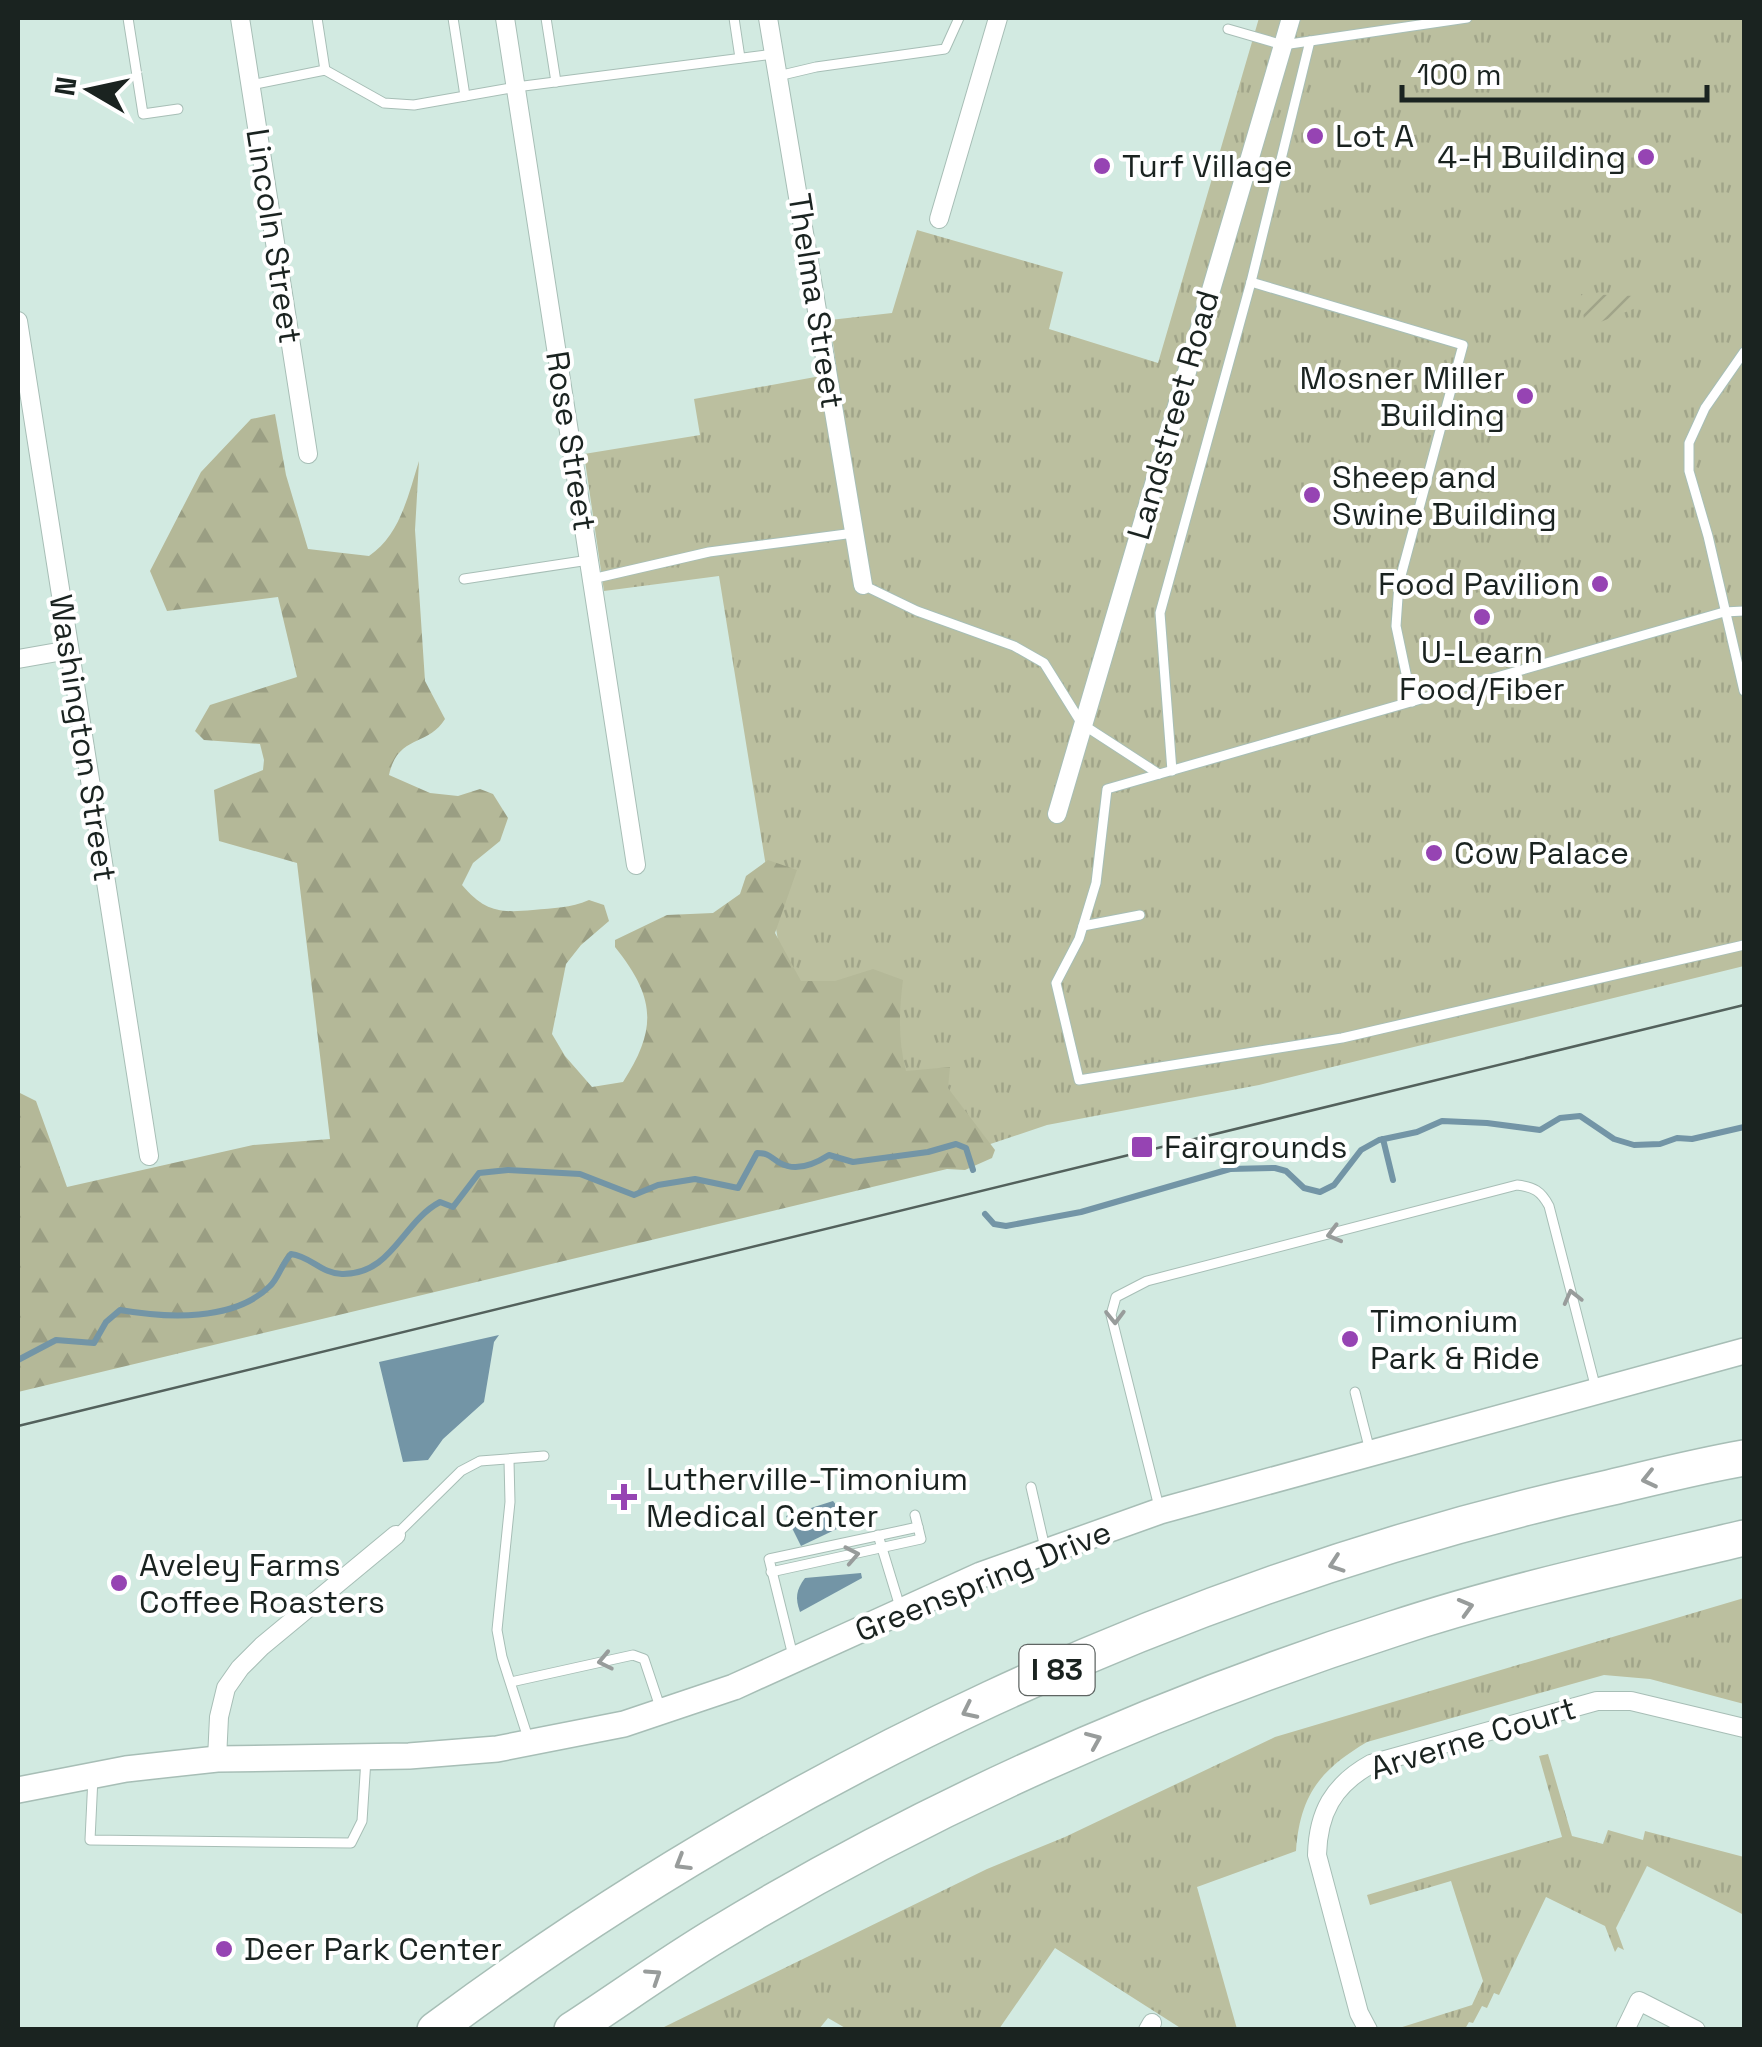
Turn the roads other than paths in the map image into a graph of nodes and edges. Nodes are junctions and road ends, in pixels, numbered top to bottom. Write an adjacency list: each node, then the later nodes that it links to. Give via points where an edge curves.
1 (128, 18): 24 (lane, via 144,114)
2 (240, 18): 21 (street, Lincoln Street)
3 (317, 18): 18 (lane)
4 (453, 18): 23 (lane)
5 (504, 18): 22 (street, Rose Street)
6 (546, 18): 20 (lane)
7 (734, 18): 17 (lane)
8 (768, 18): 16 (street, Thelma Street)
9 (959, 18): 19 (lane, via 945,49)
10 (998, 18): 25 (street)
11 (1291, 18): 15 (street, Landstreet Road)
12 (1466, 18): 14 (lane)
13 (1228, 29): 15 (lane)
14 (1310, 41): 15 (lane); 26 (lane)
15 (1283, 45): 41 (street, Landstreet Road)
16 (774, 54): 17 (lane); 19 (street, Thelma Street)
17 (740, 58): 20 (lane)
18 (325, 70): 21 (lane); 23 (lane, via 384,103)
19 (778, 76): 30 (street, Thelma Street)
20 (556, 82): 22 (lane)
21 (250, 85): 29 (street, Lincoln Street)
22 (516, 88): 23 (lane); 31 (street, Rose Street)
23 (465, 96)
24 (178, 109)
25 (938, 219)
26 (1251, 282): 40 (lane, via 1464,346 1399,584 1396,626); 42 (lane, via 1160,613)
27 (18, 321): 37 (street, Washington Street)
28 (1744, 352): 36 (lane, via 1688,443 1688,470)
29 (308, 454)
30 (854, 532): 33 (lane, via 708,552); 34 (street, Thelma Street)
31 (589, 560): 32 (lane); 33 (street, Rose Street)
32 (464, 578)
33 (592, 580): 45 (street, Rose Street)
34 (862, 585): 41 (lane, via 1044,663)
35 (1744, 611): 36 (lane)
36 (1724, 612): 39 (lane); 40 (lane)
37 (69, 650): 38 (street); 49 (street, Washington Street)
38 (18, 659)
39 (1744, 691)
40 (1412, 702): 42 (lane)
41 (1082, 724): 43 (lane); 44 (street, Landstreet Road)
42 (1172, 771): 43 (lane)
43 (1159, 774): 47 (lane, via 1107,789 1096,883)
44 (1057, 814)
45 (636, 865)
46 (1140, 914): 47 (lane)
47 (1083, 926): 48 (lane, via 1056,983 1079,1080 1342,1038)
48 (1744, 945)
49 (149, 1156)
50 (1744, 1351): 52 (main road, Greenspring Drive)
51 (1355, 1392): 53 (lane)
52 (1596, 1392): 53 (main road, Greenspring Drive); 58 (lane, one-way to 58, via 1549,1206 1530,1187 1146,1281 1116,1297 1111,1315)
53 (1371, 1453): 58 (main road, Greenspring Drive)
54 (544, 1456): 56 (lane)
55 (1744, 1458): 77 (highway, I 83, one-way to 77, via 1508,1510 1363,1555 1235,1598 1026,1683 848,1770 680,1864)
56 (510, 1461): 61 (lane, via 480,1461 462,1471); 69 (lane, via 498,1630)
57 (1032, 1488): 65 (lane)
58 (1160, 1511): 65 (main road, Greenspring Drive)
59 (916, 1515): 60 (lane)
60 (918, 1527): 62 (lane); 64 (lane, via 921,1539)
61 (396, 1534): 74 (street, via 240,1668 226,1688)
62 (878, 1535): 64 (lane); 66 (lane, via 769,1559)
63 (1744, 1538): 78 (highway, I 83, one-way to 63, via 718,1934 886,1840 1155,1714 1394,1628)
64 (883, 1549): 66 (lane, one-way to 64); 67 (lane)
65 (1045, 1551): 67 (main road, Greenspring Drive)
66 (771, 1572): 68 (lane)
67 (901, 1610): 68 (main road, Greenspring Drive)
68 (794, 1662): 70 (main road, Greenspring Drive)
69 (511, 1682): 70 (lane, one-way to 69, via 640,1656); 72 (lane)
70 (662, 1712): 72 (main road, Greenspring Drive)
71 (1744, 1728): 79 (street, Arverne Court, via 1631,1701 1597,1700 1352,1774 1323,1810 1317,1855)
72 (530, 1744): 73 (main road, Greenspring Drive)
73 (366, 1756): 74 (main road, Greenspring Drive); 75 (lane, via 362,1821 351,1843 90,1840)
74 (216, 1759): 75 (main road, Greenspring Drive)
75 (94, 1775): 76 (main road, Greenspring Drive)
76 (18, 1790)
77 (435, 2030)
78 (572, 2030)
79 (1368, 2030)
80 (1625, 2030): 81 (street, via 1639,2001)
81 (1696, 2030)

